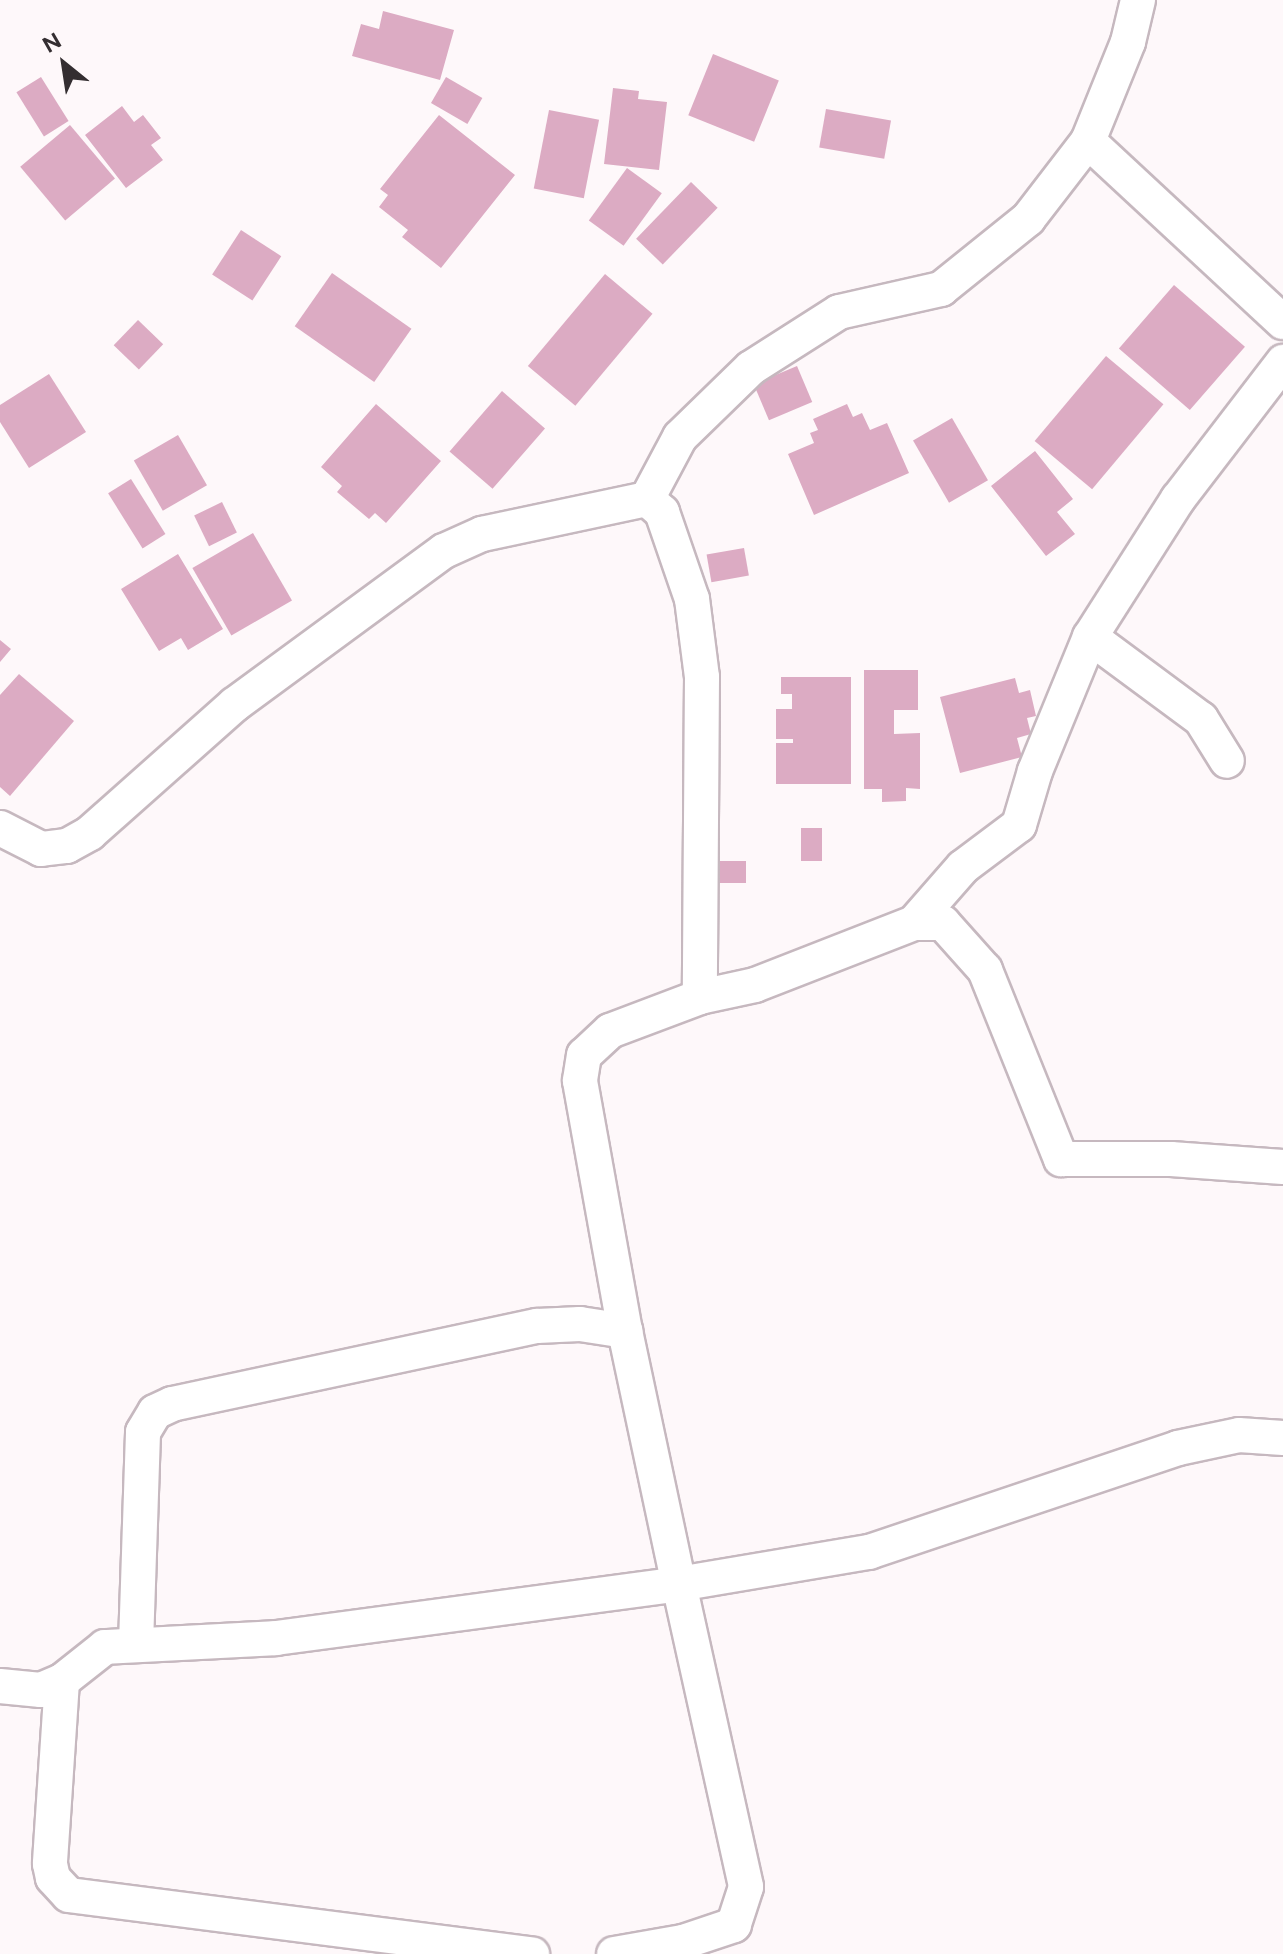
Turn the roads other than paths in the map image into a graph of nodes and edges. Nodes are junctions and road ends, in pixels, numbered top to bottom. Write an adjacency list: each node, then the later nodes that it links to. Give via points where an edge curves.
1 (1138, 0): 2 (street, via 1128,42)
2 (1088, 141): 3 (street); 5 (street, via 1028,219 941,289 839,312 751,368 689,426)
3 (1283, 322)
4 (1283, 362): 6 (street, via 1178,499)
5 (647, 499): 8 (street, via 482,534 444,551 234,705 90,833 67,846 41,849); 10 (street, via 662,512 692,599 702,677)
6 (1090, 637): 7 (street, via 1201,719); 9 (street, via 1035,771 1019,825 963,867)
7 (1227, 761)
8 (0, 828)
9 (914, 923): 10 (street, via 755,985); 11 (street, via 943,923 985,970 1061,1159)
10 (700, 997): 12 (street, via 610,1031 584,1055 580,1081)
11 (1283, 1167)
12 (625, 1331): 14 (street); 15 (street, via 580,1324 537,1326 172,1404 155,1412 143,1432)
13 (1283, 1438): 14 (street, via 1239,1435 1178,1448 869,1552)
14 (679, 1584): 15 (street, via 276,1638); 19 (street, via 746,1887 734,1925 683,1942)
15 (136, 1644): 16 (street, via 93,1651)
16 (62, 1681): 17 (street, via 41,1690); 18 (street, via 49,1837 53,1878 69,1895)
17 (0, 1686)
18 (532, 1954)
19 (614, 1954)

